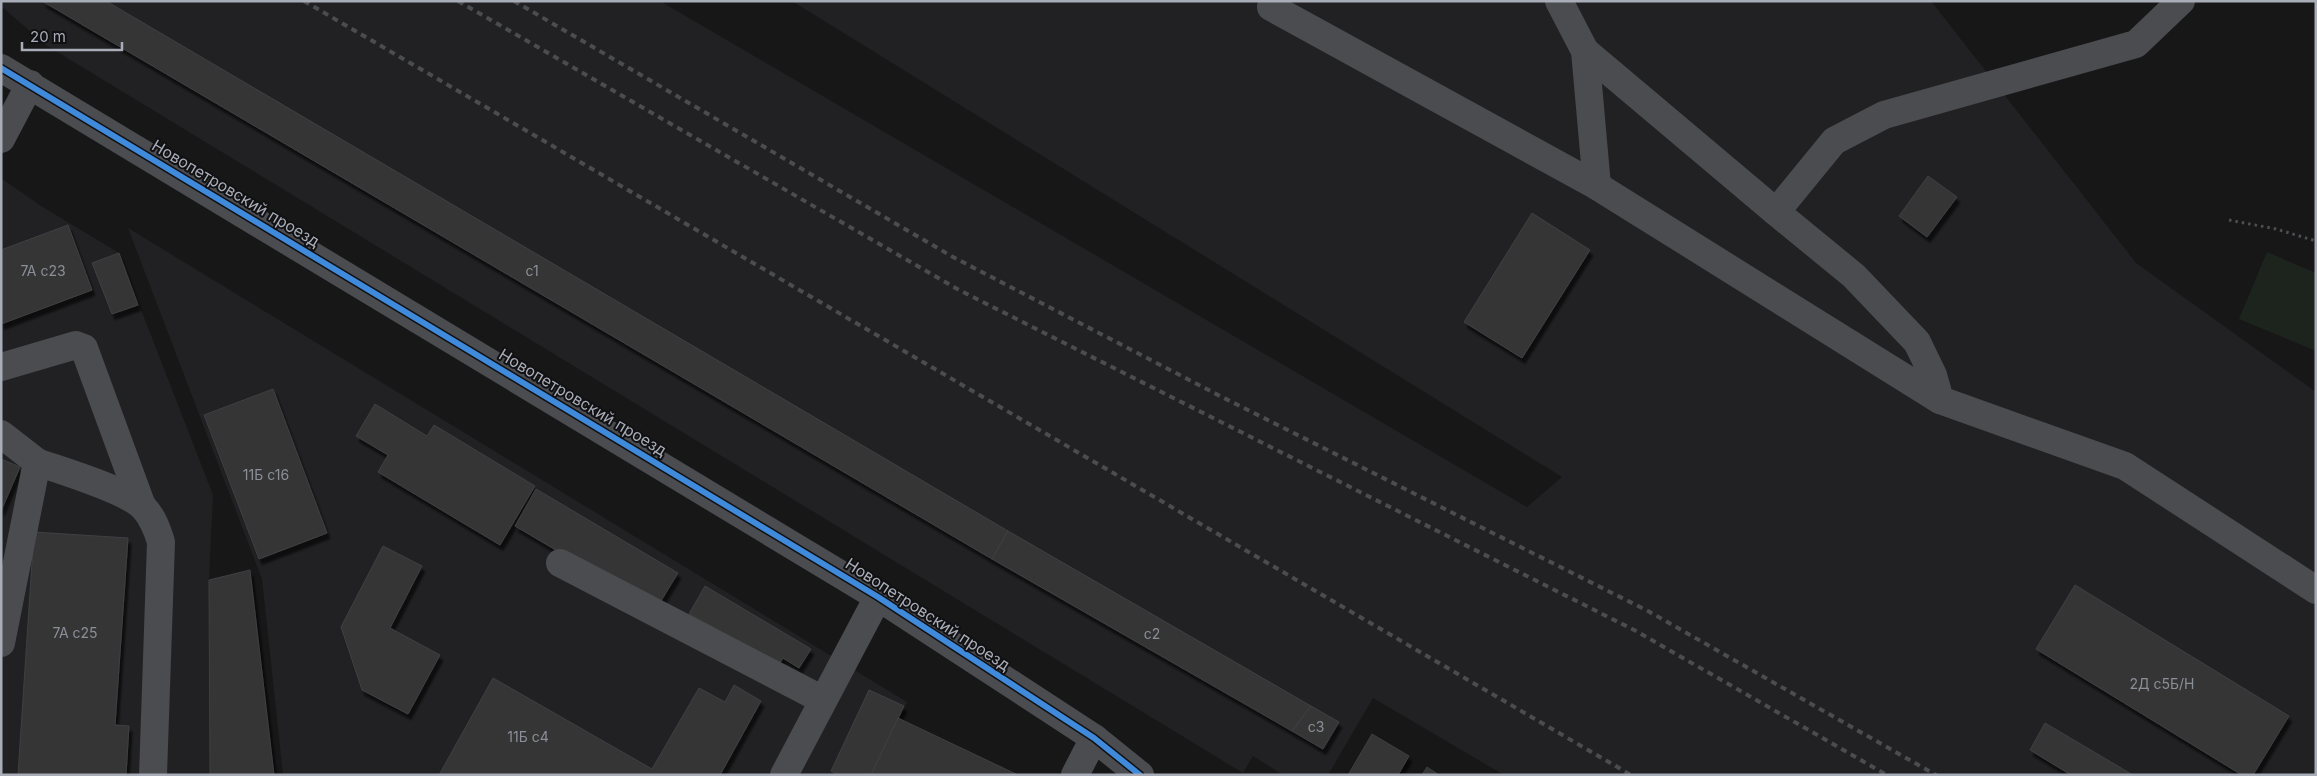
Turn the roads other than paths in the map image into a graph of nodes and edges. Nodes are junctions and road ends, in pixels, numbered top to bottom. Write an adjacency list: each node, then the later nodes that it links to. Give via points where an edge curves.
1 (1559, 1): 4 (street)
2 (2181, 1): 9 (street, via 2136,44 1884,115 1834,141)
3 (1268, 3): 8 (street)
4 (1585, 51): 8 (street); 9 (street)
5 (1, 68): 6 (street, Новопетровский проезд)
6 (30, 84): 7 (street); 17 (street, Новопетровский проезд)
7 (1, 139)
8 (1597, 186): 11 (street)
9 (1776, 212): 11 (street, via 1854,276 1917,342 1933,375)
10 (1, 367): 14 (street, via 76,345 84,348)
11 (1940, 400): 16 (street, via 2125,466)
12 (1, 434): 13 (street)
13 (37, 462): 14 (street, via 104,486); 18 (street)
14 (142, 506): 21 (street, via 154,521 161,542)
15 (560, 563): 19 (street)
16 (2316, 590)
17 (878, 597): 19 (street); 20 (street, Новопетровский проезд)
18 (1, 643)
19 (823, 700): 22 (street)
20 (1094, 738): 23 (street); 24 (street, Новопетровский проезд)
21 (153, 775)
22 (784, 775)
23 (1076, 775)
24 (1140, 775)

